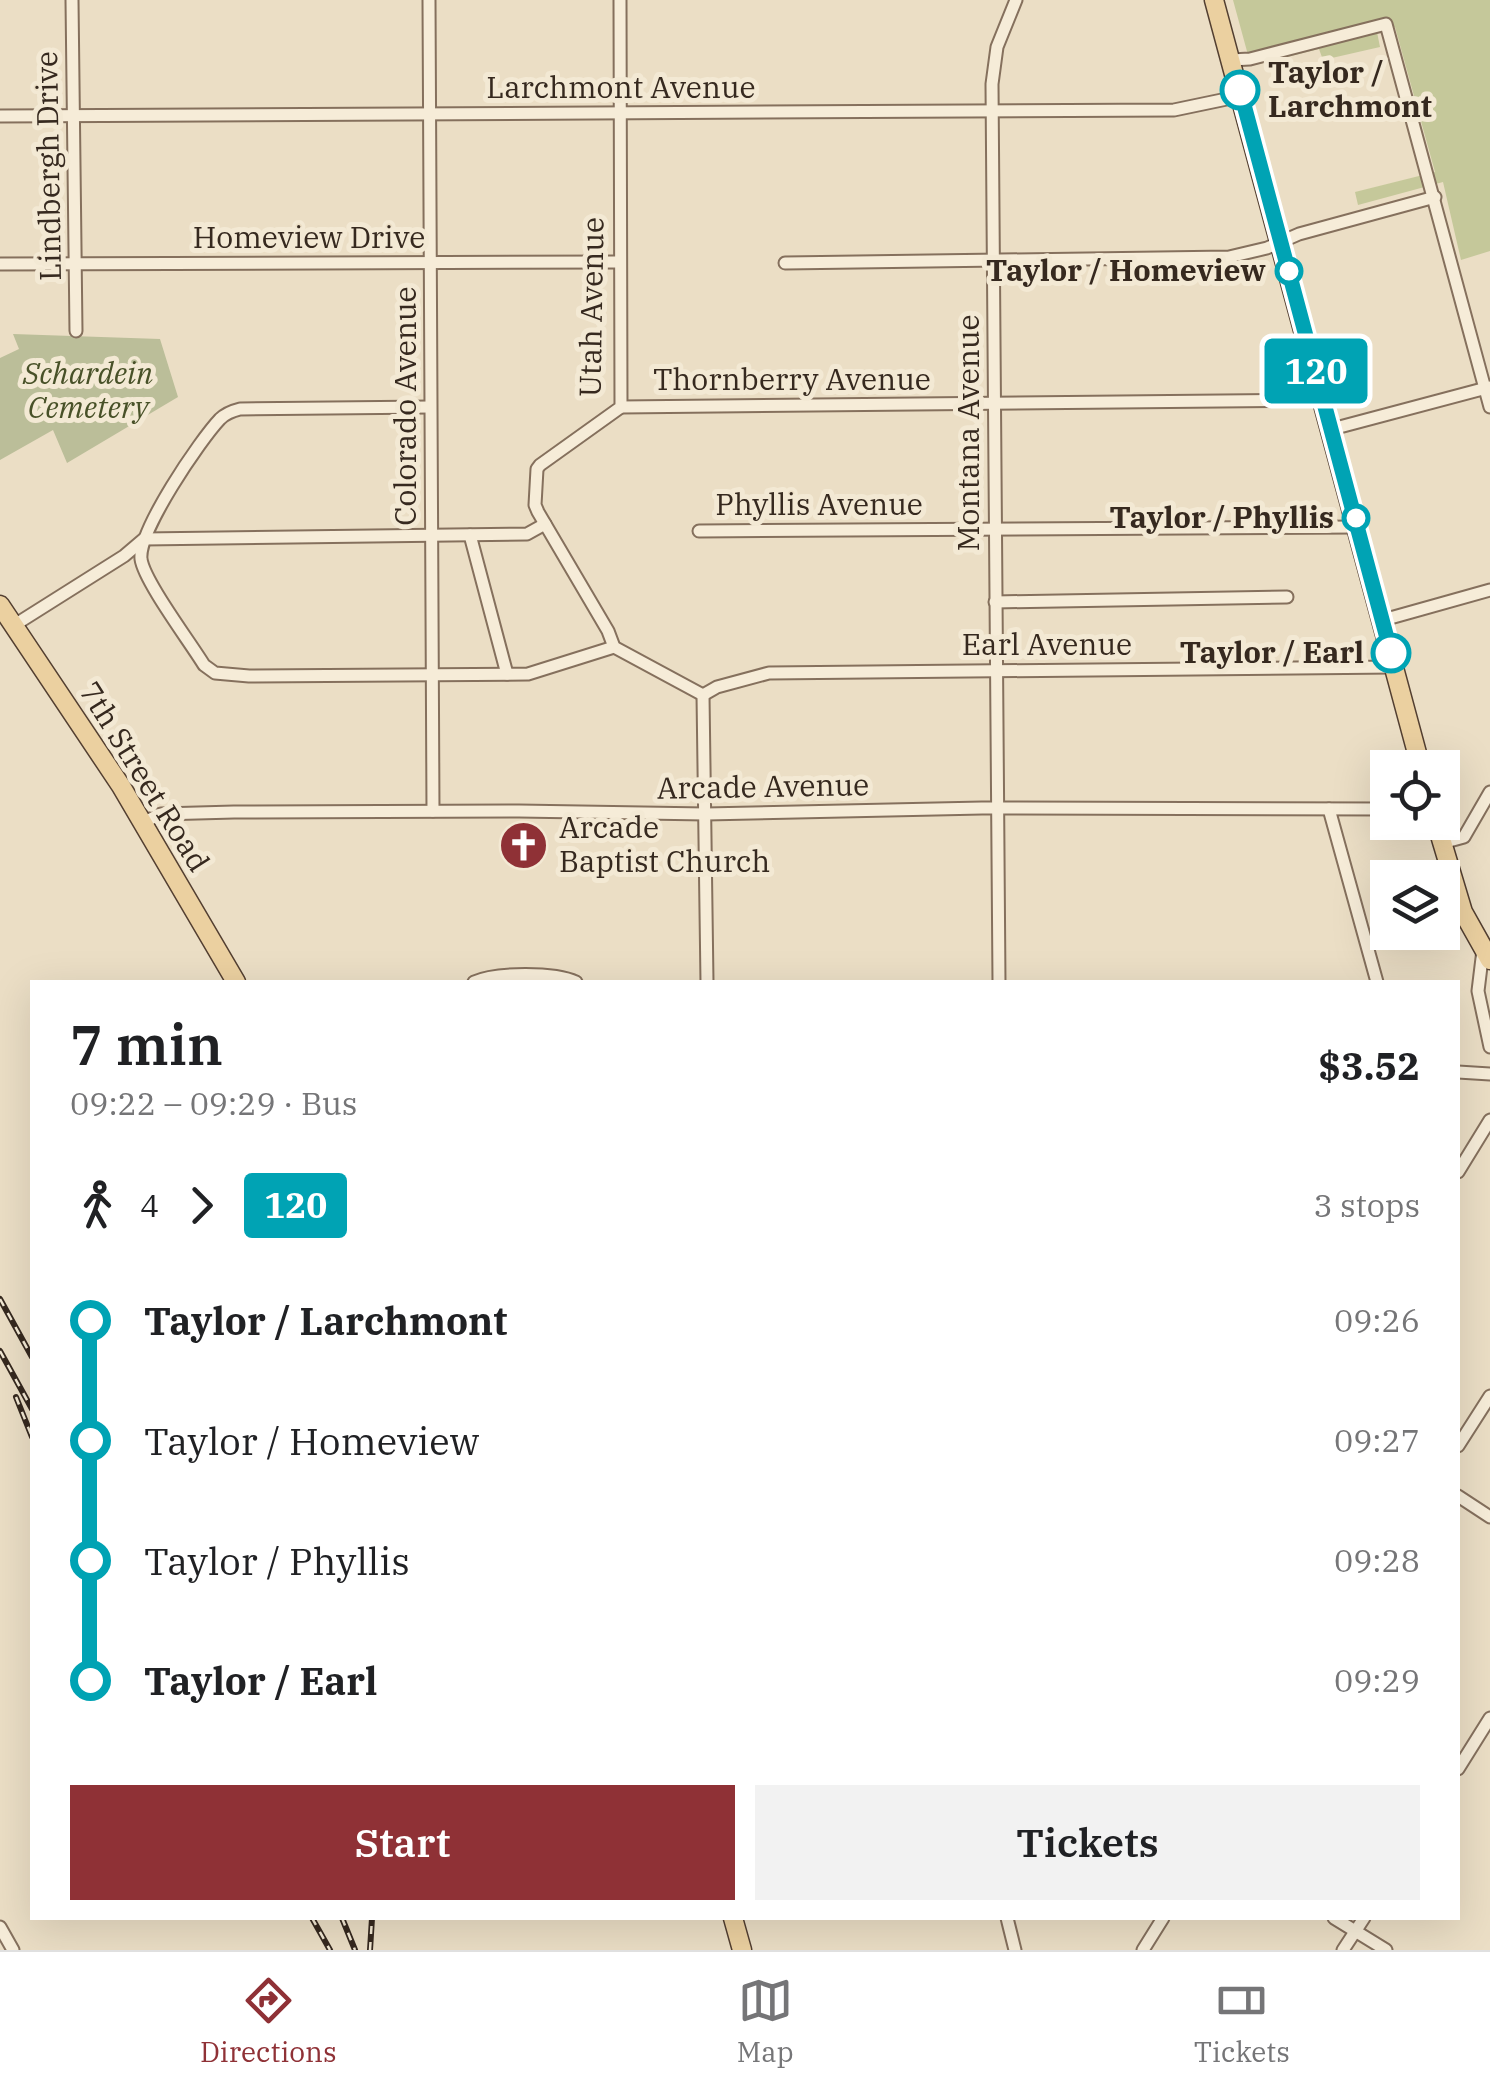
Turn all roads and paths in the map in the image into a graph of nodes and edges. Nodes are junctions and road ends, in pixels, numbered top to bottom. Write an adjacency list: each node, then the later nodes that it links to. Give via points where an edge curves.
1 (72, 0): 12 (street, Lindbergh Drive)
2 (429, 0): 9 (street, Colorado Avenue)
3 (620, 0): 10 (street, Utah Avenue)
4 (1016, 0): 8 (street, Montana Avenue, via 998,47)
5 (1214, 0): 6 (main road)
6 (1231, 60): 7 (main road); 13 (street, via 1386,24)
7 (1241, 96): 8 (street, Larchmont Avenue, via 1174,110); 14 (main road)
8 (992, 111): 10 (street, Larchmont Avenue); 15 (street, Montana Avenue)
9 (430, 114): 10 (street, Larchmont Avenue); 12 (street, Larchmont Avenue); 16 (street, Colorado Avenue)
10 (621, 114): 17 (street, Utah Avenue)
11 (0, 116): 12 (street, Larchmont Avenue)
12 (72, 116): 20 (street, Lindbergh Drive)
13 (1435, 197): 14 (street); 22 (street)
14 (1281, 241): 15 (street, via 1229,257); 23 (main road)
15 (992, 259): 18 (street); 24 (street, Montana Avenue)
16 (430, 262): 17 (street, Homeview Drive); 20 (street, Homeview Drive); 25 (street, Colorado Avenue)
17 (618, 262): 26 (street, Utah Avenue)
18 (784, 263)
19 (0, 264): 20 (street, Homeview Drive)
20 (77, 264): 21 (street, Lindbergh Drive)
21 (76, 330)
22 (1487, 388): 27 (street); 28 (street)
23 (1324, 400): 24 (street, Thornberry Avenue); 28 (main road)
24 (994, 404): 26 (street, Thornberry Avenue); 31 (street, Montana Avenue)
25 (430, 407): 34 (street, Colorado Avenue); 35 (street, via 232,411 217,422)
26 (621, 407): 29 (street, Utah Avenue, via 537,469 535,505)
27 (1490, 407)
28 (1332, 429): 30 (main road)
29 (546, 524): 33 (street, via 527,534); 42 (street, Utah Avenue)
30 (1358, 527): 31 (street, Phyllis Avenue); 40 (main road)
31 (995, 530): 32 (street, Phyllis Avenue); 38 (street, Montana Avenue)
32 (699, 531)
33 (470, 534): 34 (street); 45 (street)
34 (431, 536): 35 (street); 46 (street, Colorado Avenue)
35 (144, 539): 41 (street); 46 (street, via 142,562 150,578 215,673)
36 (1490, 590): 40 (street)
37 (1287, 597): 38 (street)
38 (996, 602): 44 (street, Montana Avenue)
39 (0, 604): 41 (main road, 7th Street Road)
40 (1383, 620): 43 (main road)
41 (13, 626): 55 (main road, 7th Street Road)
42 (614, 647): 45 (street, via 528,674); 47 (street)
43 (1395, 667): 44 (street, Earl Avenue); 48 (main road)
44 (996, 670): 47 (street, Earl Avenue, via 769,672); 51 (street, Montana Avenue)
45 (507, 674): 46 (street)
46 (432, 675): 53 (street, Colorado Avenue)
47 (703, 695): 54 (street)
48 (1417, 750)
49 (1490, 792): 57 (street, via 1464,836)
50 (1370, 808): 52 (street, Arcade Avenue)
51 (996, 809): 52 (street, Arcade Avenue); 54 (street, Arcade Avenue); 63 (street, Montana Avenue)
52 (1329, 809): 64 (street)
53 (434, 811): 54 (street, Arcade Avenue); 55 (street, Arcade Avenue, via 161,814)
54 (706, 814): 62 (street)
55 (142, 823): 59 (main road, 7th Street Road)
56 (1441, 840): 57 (main road)
57 (1442, 843): 58 (main road, via 1463,912)
58 (1486, 955): 65 (street, via 1478,991)
59 (235, 980)
60 (481, 980): 61 (street)
61 (569, 980)
62 (707, 980)
63 (998, 980)
64 (1376, 980)
65 (1490, 1048)
66 (1460, 1072): 67 (street)
67 (1490, 1074)
68 (1490, 1120): 69 (street)
69 (1460, 1169)
70 (1490, 1396): 71 (street)
71 (1460, 1443)
72 (1460, 1497): 73 (street)
73 (1490, 1517)
74 (1490, 1718): 75 (street)
75 (1460, 1766)
76 (734, 1920): 84 (main road)
77 (1008, 1920): 85 (street)
78 (1163, 1920): 86 (street)
79 (1337, 1920): 82 (street)
80 (1363, 1920): 82 (street)
81 (0, 1927): 83 (street)
82 (1355, 1932): 87 (street); 88 (street)
83 (13, 1950)
84 (742, 1950)
85 (1015, 1950)
86 (1143, 1950)
87 (1343, 1950)
88 (1386, 1950)

